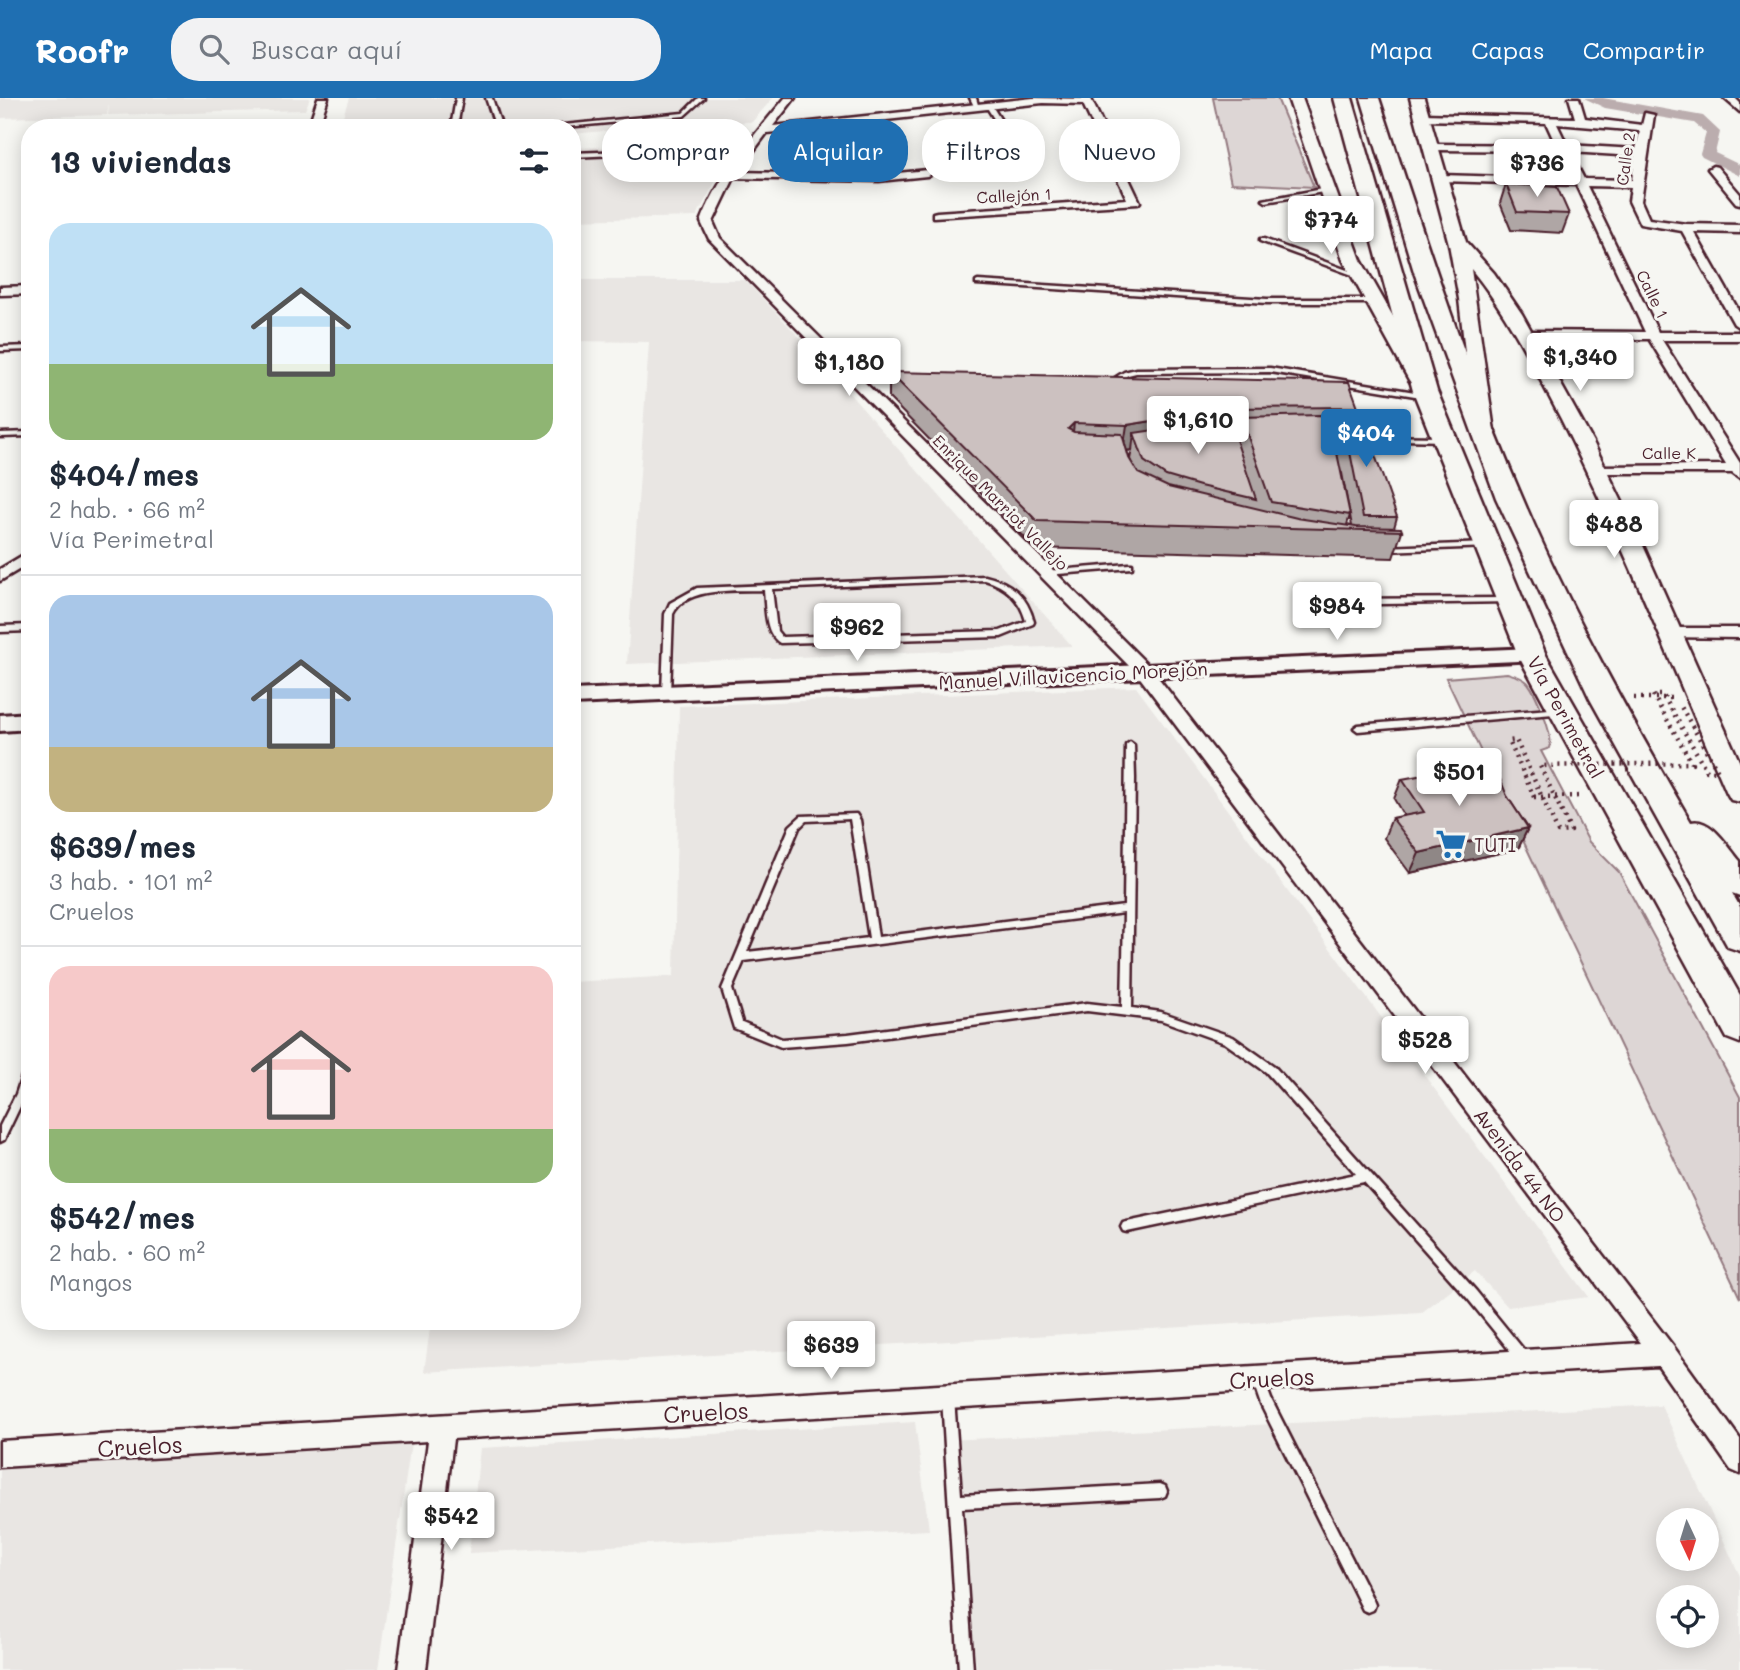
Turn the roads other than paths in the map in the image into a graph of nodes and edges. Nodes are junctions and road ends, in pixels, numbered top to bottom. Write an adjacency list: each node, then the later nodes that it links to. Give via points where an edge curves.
1 (323, 98): 16 (street)
2 (459, 98): 17 (lane)
3 (489, 98): 18 (lane)
4 (701, 98): 22 (lane, via 684,114)
5 (790, 98): 25 (street, Enrique Marriot Vallejo)
6 (1296, 98): 39 (main road, Vía Perimetral)
7 (1343, 98): 59 (highway, Vía Perimetral)
8 (1370, 98): 62 (highway, via 1426,275)
9 (1417, 98): 15 (main road)
10 (1574, 98): 21 (street)
11 (1730, 98): 13 (street)
12 (980, 104): 19 (lane); 25 (street); 42 (street, Callejón 1, via 1087,101 1134,202)
13 (1740, 109)
14 (1649, 115): 23 (street, Calle 2)
15 (1423, 117): 20 (street); 27 (main road)
16 (316, 119)
17 (456, 119)
18 (496, 119)
19 (991, 119)
20 (1550, 120): 21 (street); 28 (street, Calle 1)
21 (1581, 121): 23 (street)
22 (581, 124)
23 (1646, 129): 29 (street, Calle 2)
24 (754, 135): 25 (lane)
25 (760, 135): 26 (street, Enrique Marriot Vallejo)
26 (754, 144)
27 (1432, 147): 28 (street); 35 (main road)
28 (1566, 148): 29 (street); 36 (street, Calle 1)
29 (1641, 153): 38 (street, Calle 2)
30 (602, 154): 31 (lane)
31 (581, 155)
32 (1713, 169): 41 (street)
33 (922, 174): 34 (street, via 879,178)
34 (754, 175)
35 (1440, 178): 36 (street); 46 (main road)
36 (1578, 180): 38 (street); 54 (street, Calle 1)
37 (728, 182): 71 (street, Enrique Marriot Vallejo, via 707,222 715,239)
38 (1637, 184): 43 (street, Calle 2, via 1635,201 1644,222)
39 (1327, 190): 40 (lane); 47 (main road, Vía Perimetral)
40 (1265, 200)
41 (1740, 201)
42 (937, 215)
43 (1686, 228): 44 (street); 52 (street)
44 (1740, 229)
45 (1262, 240): 47 (lane)
46 (1458, 244): 53 (main road, via 1479,264); 62 (main road)
47 (1362, 277): 51 (main road, Vía Perimetral)
48 (978, 283): 51 (lane, via 1267,301)
49 (21, 290): 50 (street)
50 (0, 291)
51 (1375, 301): 59 (main road, Vía Perimetral)
52 (1740, 324)
53 (1526, 335): 54 (street); 65 (main road)
54 (1653, 335): 55 (street); 66 (street, Calle 1)
55 (1740, 336)
56 (21, 348): 57 (lane)
57 (0, 349)
58 (1098, 389): 59 (lane, via 1126,373 1270,370)
59 (1426, 393): 64 (highway, Vía Perimetral)
60 (21, 434): 61 (lane)
61 (0, 435)
62 (1485, 435): 89 (highway, via 1509,498 1605,699)
63 (1347, 438): 64 (lane)
64 (1445, 439): 67 (highway, Vía Perimetral)
65 (1598, 470): 66 (street, Calle K); 78 (main road)
66 (1739, 471)
67 (1488, 545): 68 (lane); 74 (highway, Vía Perimetral)
68 (1375, 549)
69 (21, 562): 72 (street)
70 (1129, 566): 71 (lane)
71 (1046, 573): 81 (street, Enrique Marriot Vallejo)
72 (0, 576)
73 (768, 588): 73 (lane, via 985,578 1011,589 1025,603 1030,622 1001,634 780,640 774,632); 82 (lane, via 700,590 674,605 669,614)
74 (1510, 600): 75 (lane); 80 (highway, Vía Perimetral)
75 (1318, 602)
76 (21, 628): 77 (lane)
77 (0, 629)
78 (1670, 633): 79 (street); 90 (main road, via 1689,702)
79 (1740, 633)
80 (1532, 655): 81 (street, Manuel Villavicencio Morejón); 84 (highway, Vía Perimetral)
81 (1144, 671): 82 (street, Manuel Villavicencio Morejón); 102 (street, Avenida 44 NO)
82 (666, 693): 83 (street, Manuel Villavicencio Morejón)
83 (581, 697)
84 (1563, 711): 87 (lane); 97 (highway, Vía Perimetral)
85 (21, 722): 86 (street)
86 (0, 723)
87 (1358, 728)
88 (1130, 745): 92 (lane, via 1132,839)
89 (1649, 776): 91 (highway); 93 (highway)
90 (1740, 793)
91 (1740, 883)
92 (1127, 909): 94 (lane); 96 (lane)
93 (1740, 938)
94 (874, 941): 95 (lane); 95 (lane, via 853,816 804,818 794,826)
95 (741, 957): 96 (lane, via 727,989 738,1026 781,1043 1087,1007)
96 (1127, 1012): 100 (lane, via 1161,1016 1229,1040 1270,1069)
97 (1740, 1028)
98 (21, 1094): 99 (lane)
99 (0, 1137)
100 (1365, 1177): 101 (lane); 103 (lane, via 1472,1294)
101 (1127, 1227)
102 (1664, 1354): 103 (street, Cruelos); 108 (street, Avenida 44 NO)
103 (1527, 1363): 104 (street, Cruelos)
104 (1257, 1379): 105 (street, Cruelos); 111 (lane)
105 (948, 1397): 106 (street, Cruelos); 110 (lane)
106 (442, 1428): 107 (street, Cruelos); 112 (street)
107 (0, 1454)
108 (1740, 1461)
109 (1160, 1492): 110 (lane)
110 (955, 1502): 113 (lane)
111 (1368, 1605)
112 (412, 1670)
113 (966, 1670)

